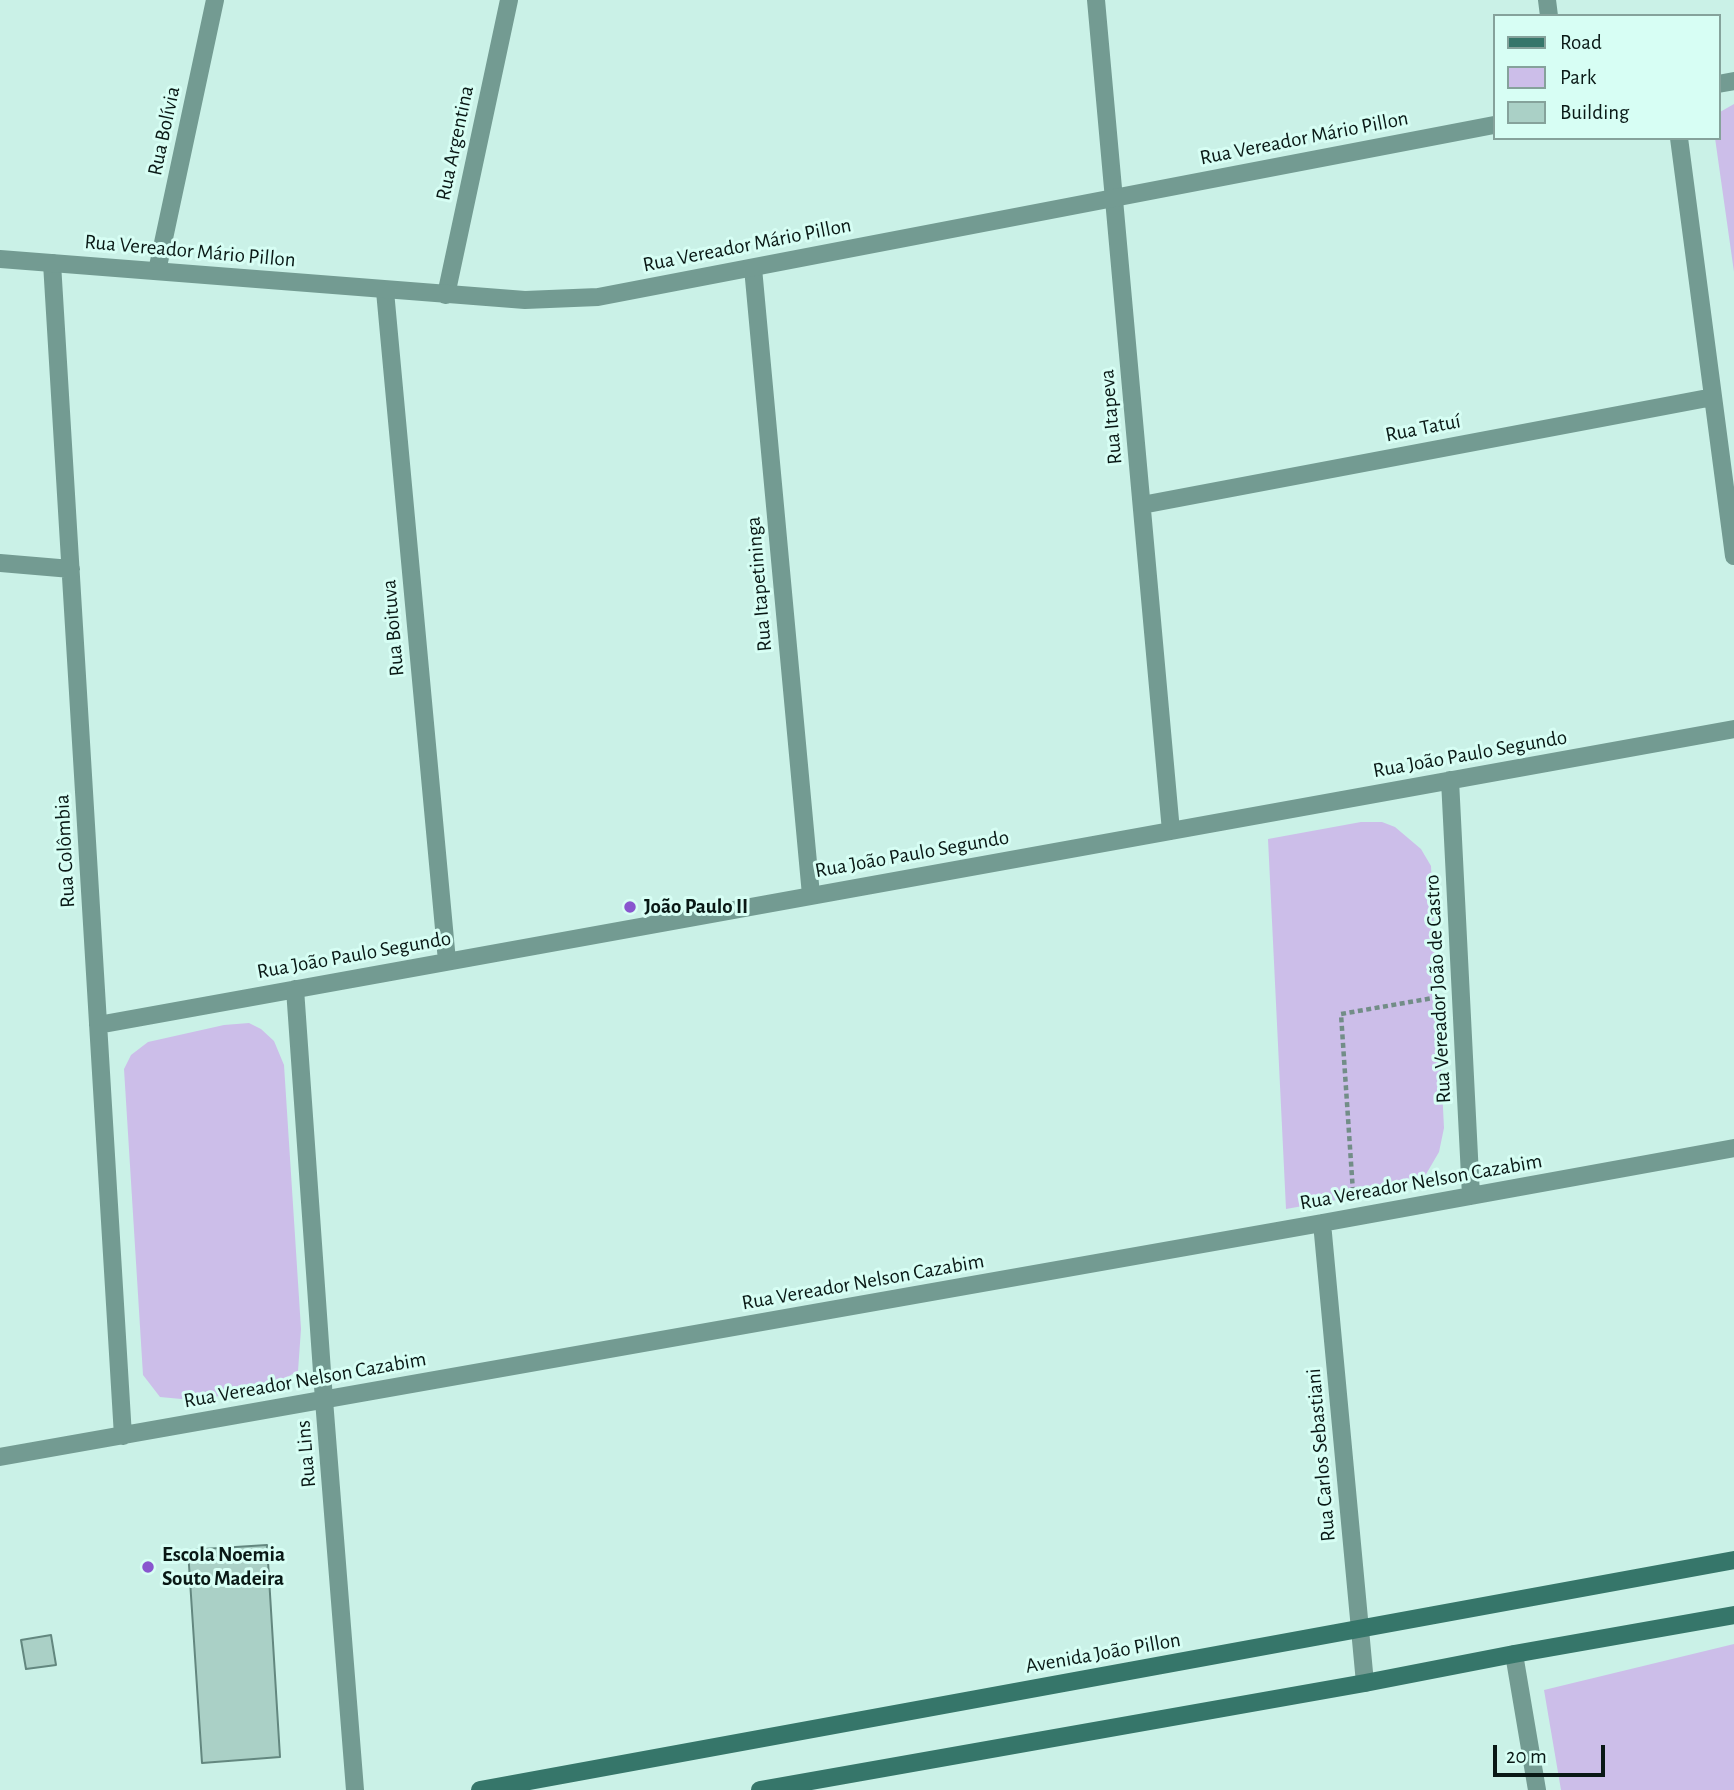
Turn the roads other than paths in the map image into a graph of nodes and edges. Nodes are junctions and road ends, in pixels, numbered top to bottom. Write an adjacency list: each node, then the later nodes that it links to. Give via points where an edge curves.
1 (215, 0): 10 (street, Rua Bolívia)
2 (509, 0): 12 (street, Rua Argentina)
3 (1096, 0): 6 (street, Rua Itapeva)
4 (1492, 125): 6 (street, Rua Vereador Mário Pillon)
5 (1679, 140): 13 (street)
6 (1115, 198): 9 (street, Rua Vereador Mário Pillon); 14 (street, Rua Itapeva)
7 (0, 258): 8 (street, Rua Vereador Mário Pillon)
8 (52, 263): 10 (street, Rua Vereador Mário Pillon); 17 (street, Rua Colômbia)
9 (752, 268): 12 (street, Rua Vereador Mário Pillon, via 597,297 525,300); 21 (street, Rua Itapetininga)
10 (156, 271): 11 (street, Rua Vereador Mário Pillon)
11 (385, 291): 12 (street, Rua Vereador Mário Pillon); 22 (street, Rua Boituva)
12 (446, 295)
13 (1713, 397): 14 (street, Rua Tatuí); 15 (street)
14 (1142, 505): 20 (street, Rua Itapeva)
15 (1734, 556)
16 (0, 563): 17 (street)
17 (71, 569): 24 (street, Rua Colômbia)
18 (1734, 729): 19 (street, Rua João Paulo Segundo)
19 (1450, 780): 20 (street, Rua João Paulo Segundo); 26 (street, Rua Vereador João de Castro)
20 (1171, 831): 21 (street, Rua João Paulo Segundo)
21 (811, 895): 22 (street, Rua João Paulo Segundo)
22 (447, 961): 23 (street, Rua João Paulo Segundo)
23 (295, 989): 24 (street, Rua João Paulo Segundo); 28 (street, Rua Lins)
24 (98, 1025): 29 (street, Rua Colômbia)
25 (1734, 1148): 26 (street, Rua Vereador Nelson Cazabim)
26 (1471, 1196): 27 (street, Rua Vereador Nelson Cazabim)
27 (1322, 1223): 28 (street, Rua Vereador Nelson Cazabim); 33 (street, Rua Carlos Sebastiani)
28 (324, 1400): 29 (street, Rua Vereador Nelson Cazabim); 36 (street, Rua Lins)
29 (123, 1436): 30 (street, Rua Vereador Nelson Cazabim)
30 (0, 1457)
31 (1734, 1560): 33 (main road, Avenida João Pillon)
32 (1734, 1615): 34 (main road)
33 (1359, 1629): 35 (street, Rua Carlos Sebastiani); 37 (main road, Avenida João Pillon)
34 (1514, 1654): 35 (main road); 39 (street)
35 (1365, 1683): 38 (main road)
36 (355, 1790)
37 (483, 1790)
38 (760, 1790)
39 (1537, 1790)

